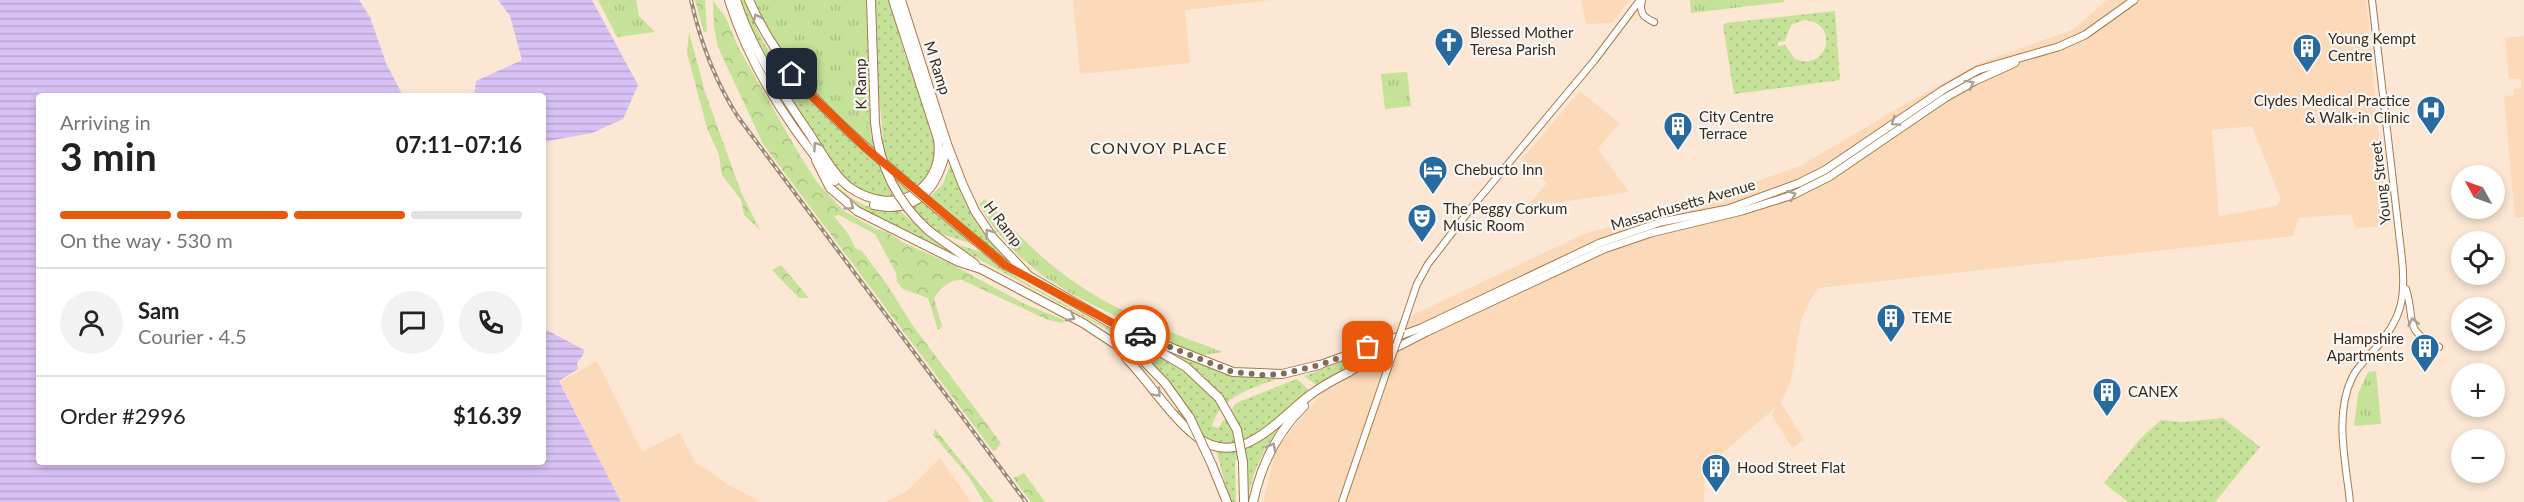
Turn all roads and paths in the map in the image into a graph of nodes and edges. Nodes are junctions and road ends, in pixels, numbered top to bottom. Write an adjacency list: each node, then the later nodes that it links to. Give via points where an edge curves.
1 (729, 0): 13 (highway, via 765,83)
2 (736, 0): 5 (highway, one-way to 2, via 939,151 935,170 923,187 906,198 888,201 860,194 836,173 778,87 754,45)
3 (749, 0): 15 (highway, one-way to 3, bridge, via 1005,265 845,128 792,74 766,36)
4 (871, 0): 14 (highway, K Ramp, bridge, via 875,123 879,152 890,180 905,206 929,231)
5 (893, 0)
6 (901, 0): 12 (highway, M Ramp)
7 (1641, 0): 10 (main road, via 1641,13); 25 (main road, bridge, via 1428,264 1417,284)
8 (2134, 0): 11 (main road, Massachusetts Avenue, via 2085,35)
9 (2372, 0): 16 (main road, Young Street)
10 (1654, 22)
11 (2043, 52): 20 (main road, Massachusetts Avenue, one-way to 20, via 1978,70 1799,183 1728,208 1661,222 1600,243 1421,328); 21 (main road, Massachusetts Avenue, one-way to 11, via 1604,249 1793,195 1829,177 1945,98)
12 (947, 144): 13 (highway, via 933,185 915,200 895,206 875,206 857,198); 15 (highway, H Ramp, one-way to 12, via 993,238 975,211)
13 (816, 160): 14 (highway, one-way to 14, via 825,182 852,207 958,262)
14 (981, 269): 19 (highway, one-way to 19, via 1083,323)
15 (1029, 276): 17 (highway, H Ramp)
16 (2404, 283): 18 (main road, one-way to 16, via 2415,332); 26 (main road, Young Street, via 2399,314 2352,377 2342,417)
17 (1129, 332): 20 (highway, via 1233,372 1282,374); 23 (highway, bridge, via 1192,371 1219,398 1237,430)
18 (2439, 347)
19 (1121, 348): 21 (highway, one-way to 21, via 1191,432 1219,448 1250,443 1310,395); 22 (highway, bridge, via 1136,353 1145,362 1190,418)
20 (1320, 365)
21 (1349, 372): 24 (highway, one-way to 21, via 1268,454 1287,423)
22 (1227, 502)
23 (1244, 502)
24 (1253, 502)
25 (1342, 502)
26 (2350, 502)

